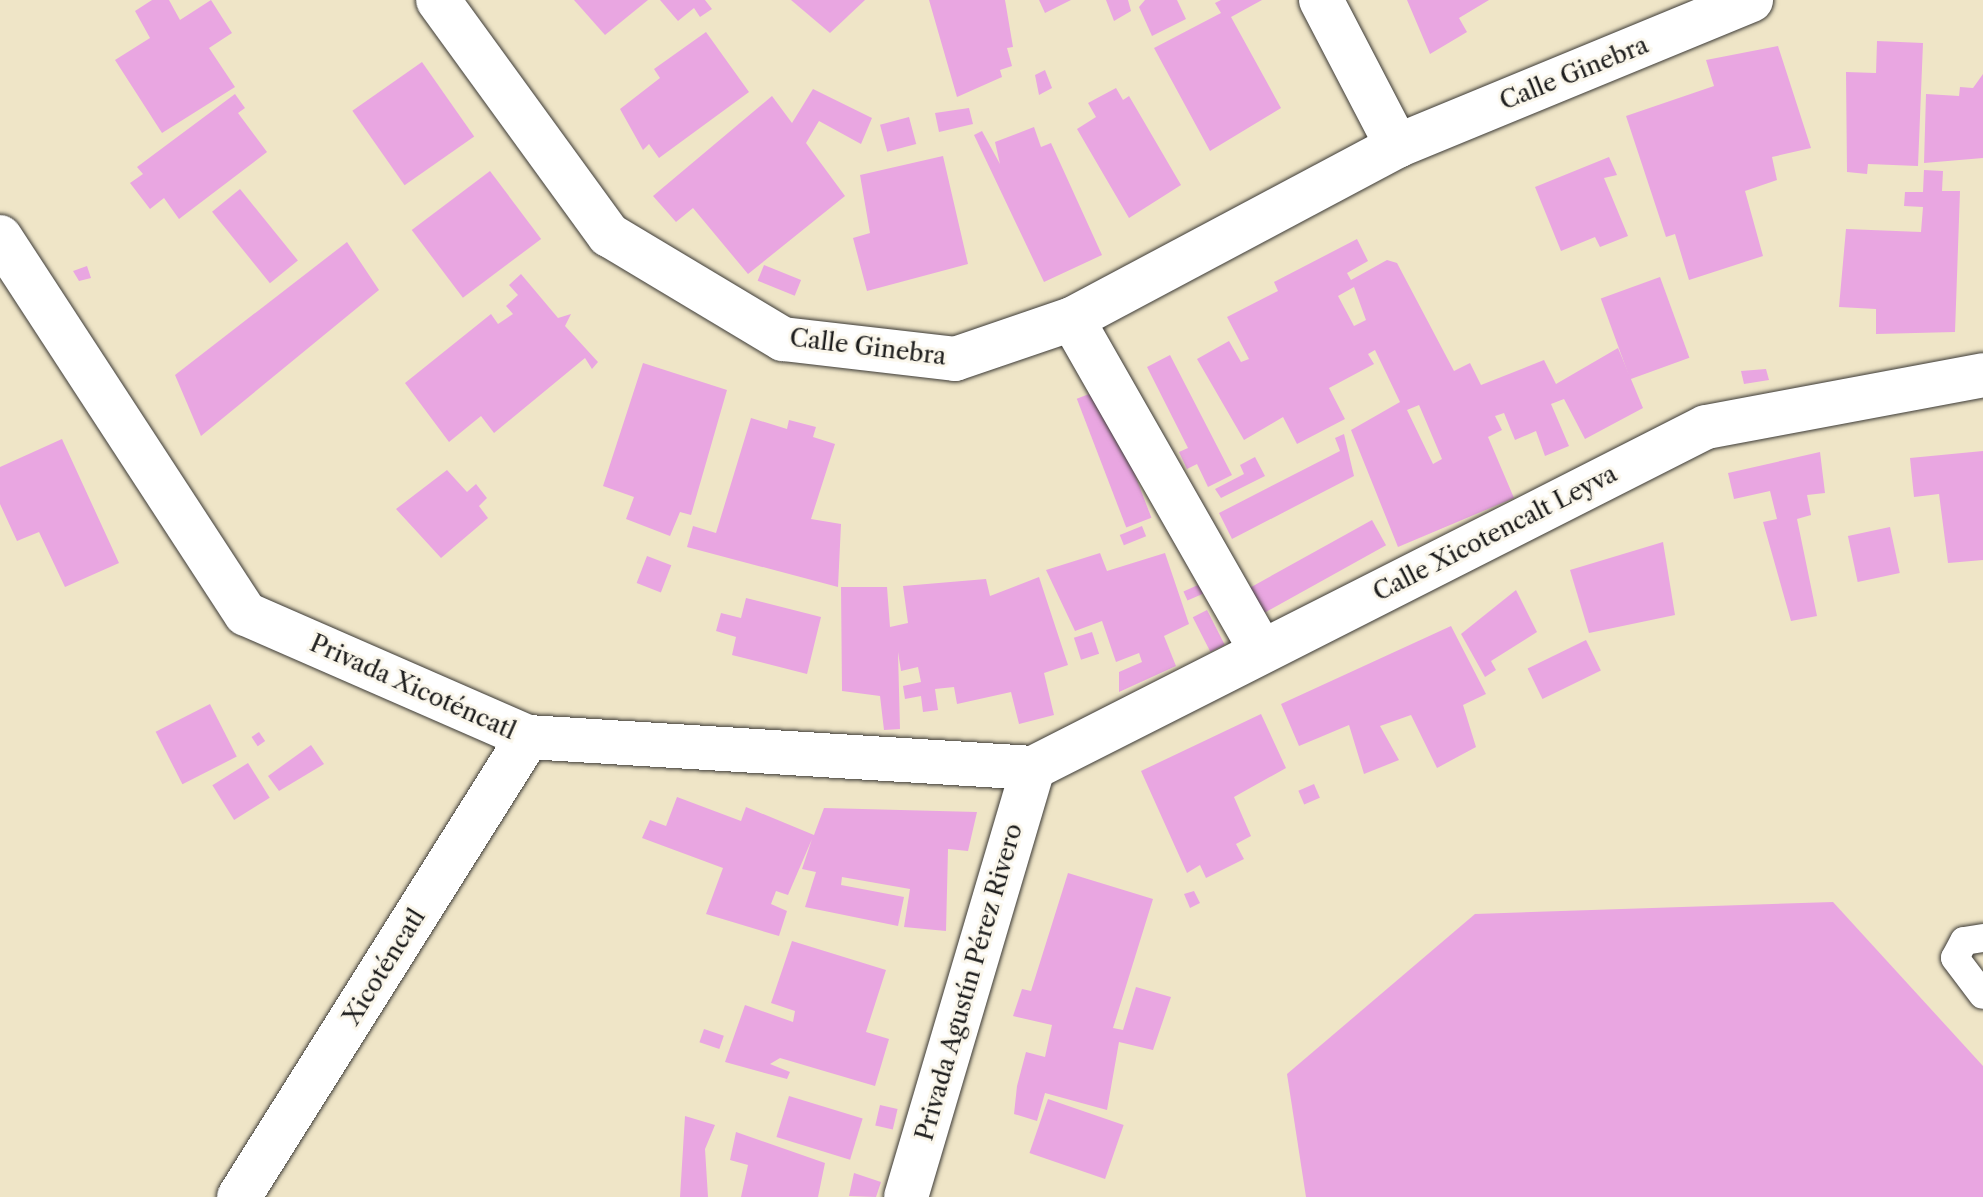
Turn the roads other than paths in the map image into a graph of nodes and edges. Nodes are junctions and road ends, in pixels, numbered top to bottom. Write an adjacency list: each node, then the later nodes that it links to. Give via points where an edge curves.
1 (438, 0): 6 (street, Calle Ginebra, via 609,235 783,339 955,359)
2 (1321, 0): 4 (street)
3 (1751, 0): 4 (street, Calle Ginebra)
4 (1397, 146): 6 (street, Calle Ginebra)
5 (0, 237): 9 (street, Privada Xicoténcatl, via 246,614)
6 (1072, 319): 8 (street)
7 (1983, 375): 8 (street, Calle Xicotencalt Leyva, via 1706,427)
8 (1261, 650): 10 (street, Calle Xicotencalt Leyva)
9 (528, 737): 10 (street, Privada Xicoténcatl); 13 (street, Xicoténcatl)
10 (1033, 768): 14 (street, Privada Agustín Pérez Rivero)
11 (1983, 938): 12 (lane, via 1964,941 1955,958)
12 (1983, 995)
13 (239, 1197)
14 (906, 1197)

